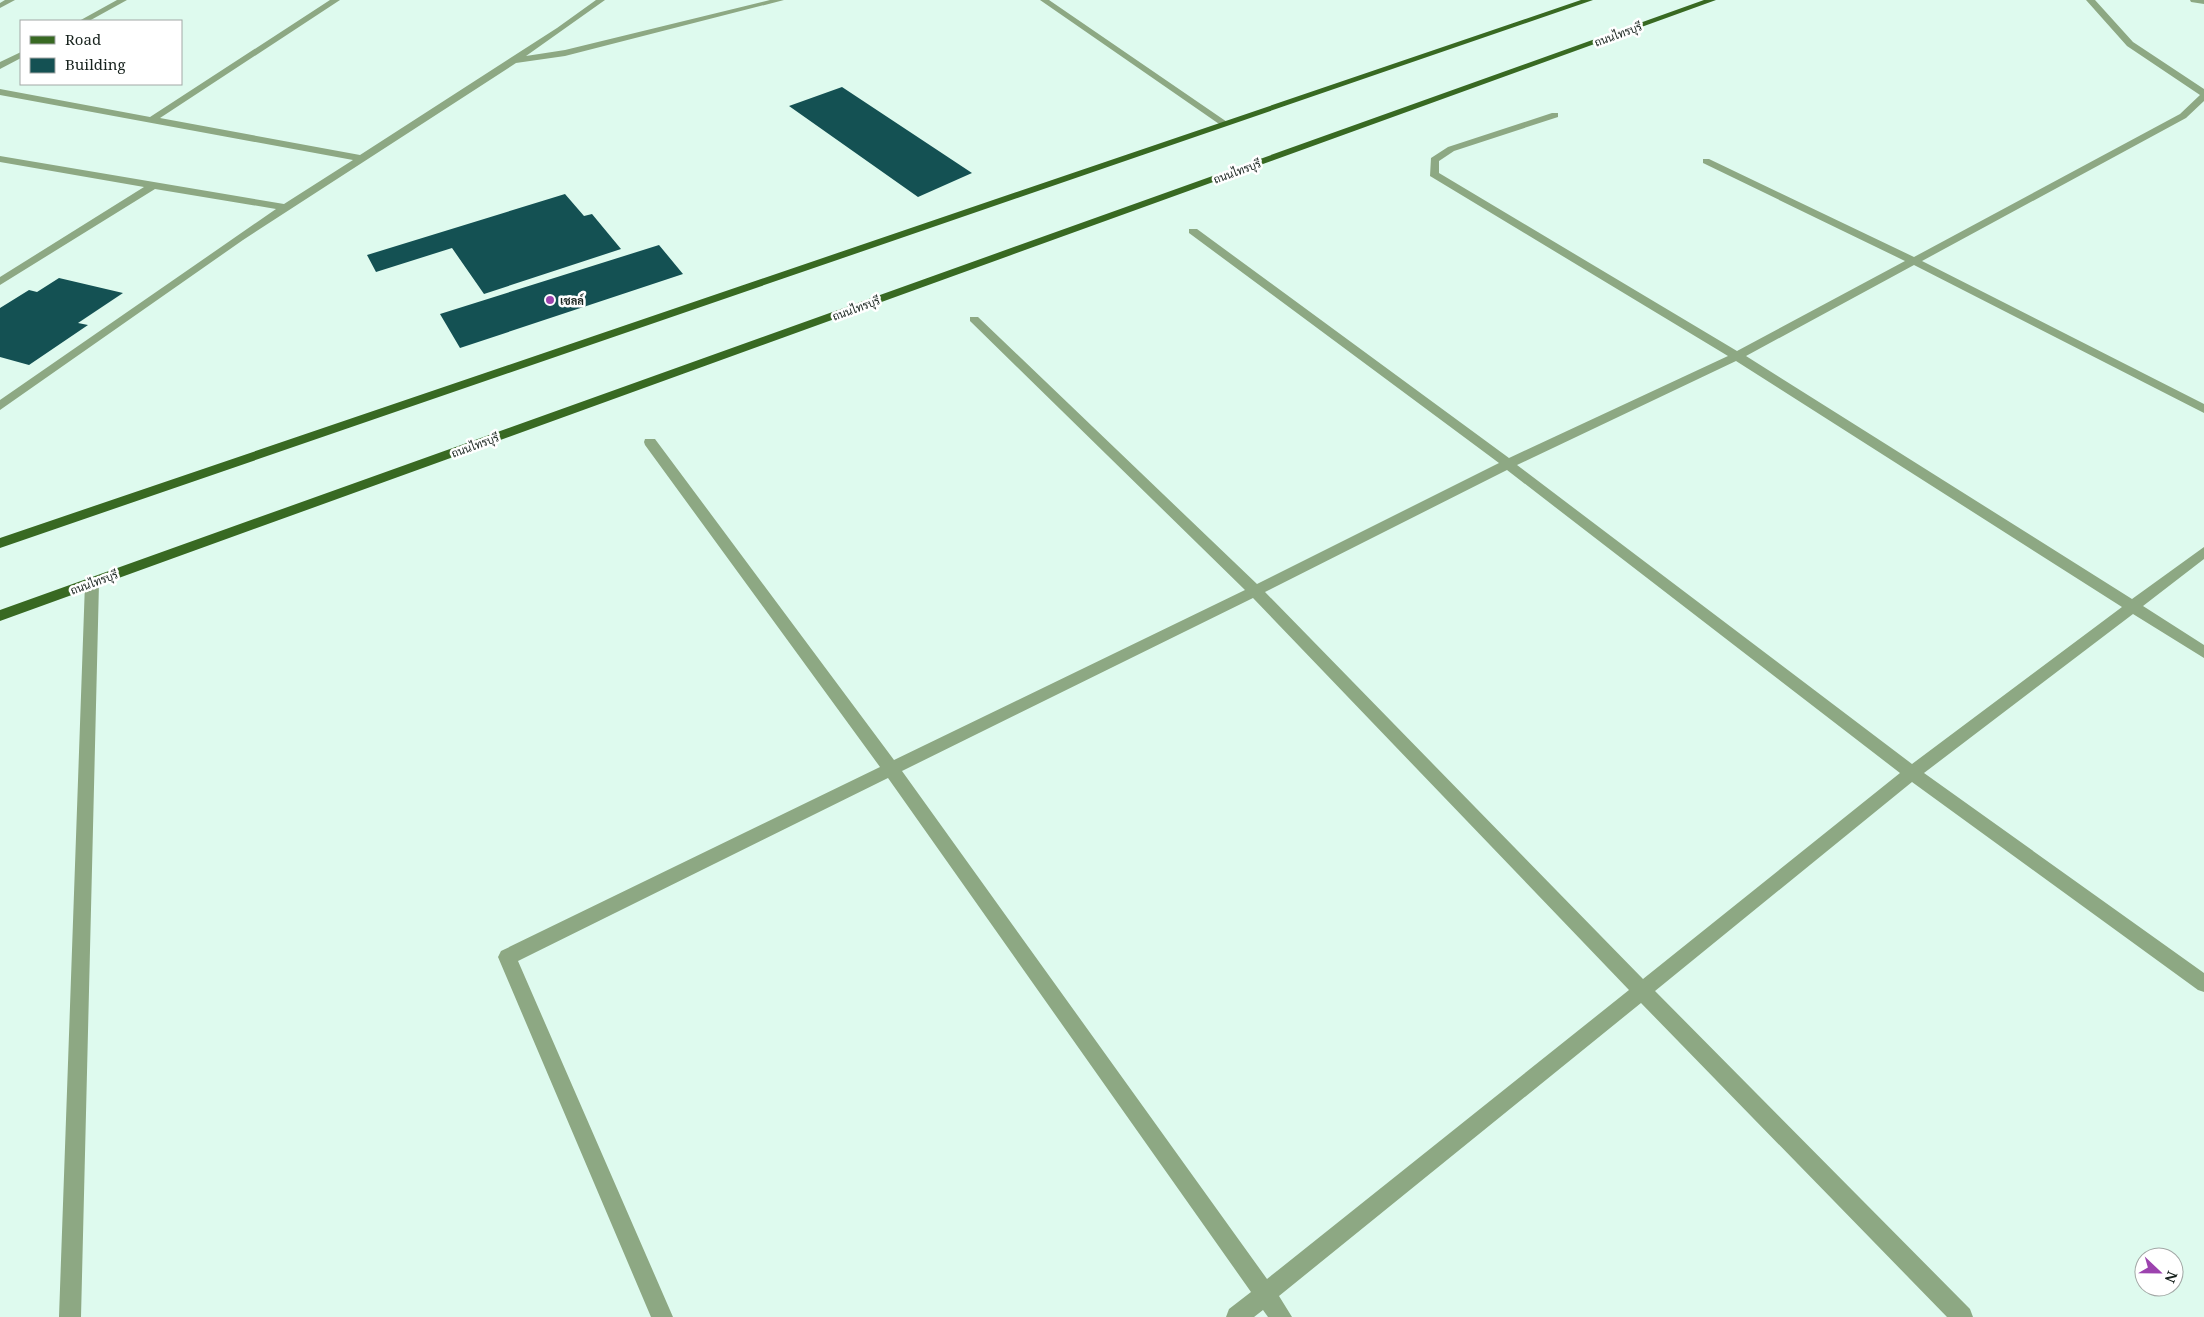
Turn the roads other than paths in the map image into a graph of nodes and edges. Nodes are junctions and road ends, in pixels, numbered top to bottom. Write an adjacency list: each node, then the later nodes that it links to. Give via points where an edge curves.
1 (11, 0): 12 (street)
2 (123, 0): 13 (street)
3 (336, 0): 20 (street)
4 (600, 0): 15 (street)
5 (780, 0): 15 (street, via 565,53)
6 (1044, 0): 21 (street)
7 (1589, 0): 21 (main road)
8 (1712, 0): 38 (main road, ถนนไทรบุรี)
9 (2090, 0): 18 (street, via 2130,44)
10 (2194, 0): 11 (street)
11 (2204, 2)
12 (0, 6)
13 (85, 20)
14 (20, 56): 16 (street)
15 (511, 61): 22 (street)
16 (0, 66)
17 (0, 92): 20 (street)
18 (2204, 94): 28 (street, via 2183,116)
19 (1555, 115): 31 (street, via 1450,149 1434,160 1434,174)
20 (153, 119): 22 (street)
21 (1225, 124): 36 (main road)
22 (361, 158): 26 (street)
23 (0, 159): 25 (street)
24 (1706, 161): 28 (street)
25 (155, 184): 26 (street); 29 (street)
26 (286, 208): 32 (street)
27 (1193, 231): 35 (street)
28 (1914, 261): 31 (street); 33 (street)
29 (0, 282)
30 (974, 319): 39 (street)
31 (1737, 356): 35 (street); 40 (street)
32 (0, 406)
33 (2204, 410)
34 (650, 442): 43 (street)
35 (1508, 464): 39 (street); 44 (street)
36 (0, 543)
37 (2204, 552): 40 (street)
38 (92, 582): 41 (main road, ถนนไทรบุรี); 48 (street)
39 (1255, 590): 43 (street); 46 (street)
40 (2133, 607): 42 (street); 44 (street)
41 (0, 616)
42 (2204, 652)
43 (891, 769): 47 (street); 49 (street, via 506,957)
44 (1912, 774): 45 (street); 46 (street)
45 (2204, 984)
46 (1642, 991): 47 (street); 52 (street)
47 (1265, 1294): 50 (street); 51 (street)
48 (70, 1317)
49 (662, 1317)
50 (1237, 1317)
51 (1281, 1317)
52 (1962, 1317)

